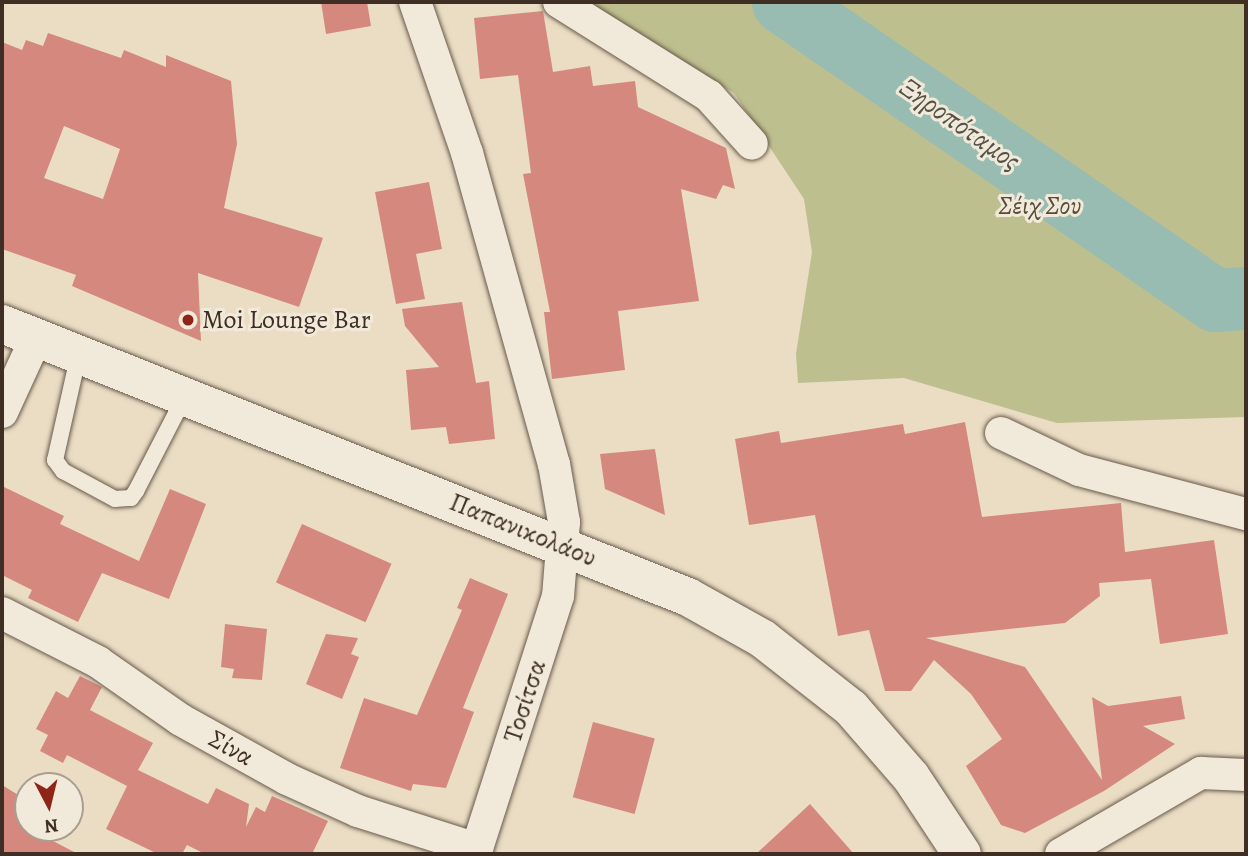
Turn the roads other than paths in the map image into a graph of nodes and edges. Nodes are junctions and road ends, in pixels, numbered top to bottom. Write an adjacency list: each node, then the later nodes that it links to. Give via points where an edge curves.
1 (415, 2): 11 (street, Τοσίτσα, via 467,153 554,464)
2 (559, 2): 3 (street, via 709,96)
3 (752, 144)
4 (2, 324): 5 (main road, Παπανικολάου)
5 (37, 337): 6 (main road, Παπανικολάου); 8 (street)
6 (79, 354): 7 (main road, Παπανικολάου); 7 (lane, via 55,460 63,471 115,499 131,498 136,491)
7 (185, 396): 11 (main road, Παπανικολάου)
8 (2, 412)
9 (1001, 433): 10 (street, via 1079,470)
10 (1246, 514)
11 (564, 545): 14 (street, Τοσίτσα, via 551,621); 15 (main road, Παπανικολάου, via 688,597 817,678 885,743)
12 (2, 613): 14 (street, Σίνα, via 98,662 181,720 288,779 358,811)
13 (1246, 775): 16 (street, via 1200,773)
14 (476, 852)
15 (962, 854)
16 (1061, 854)

